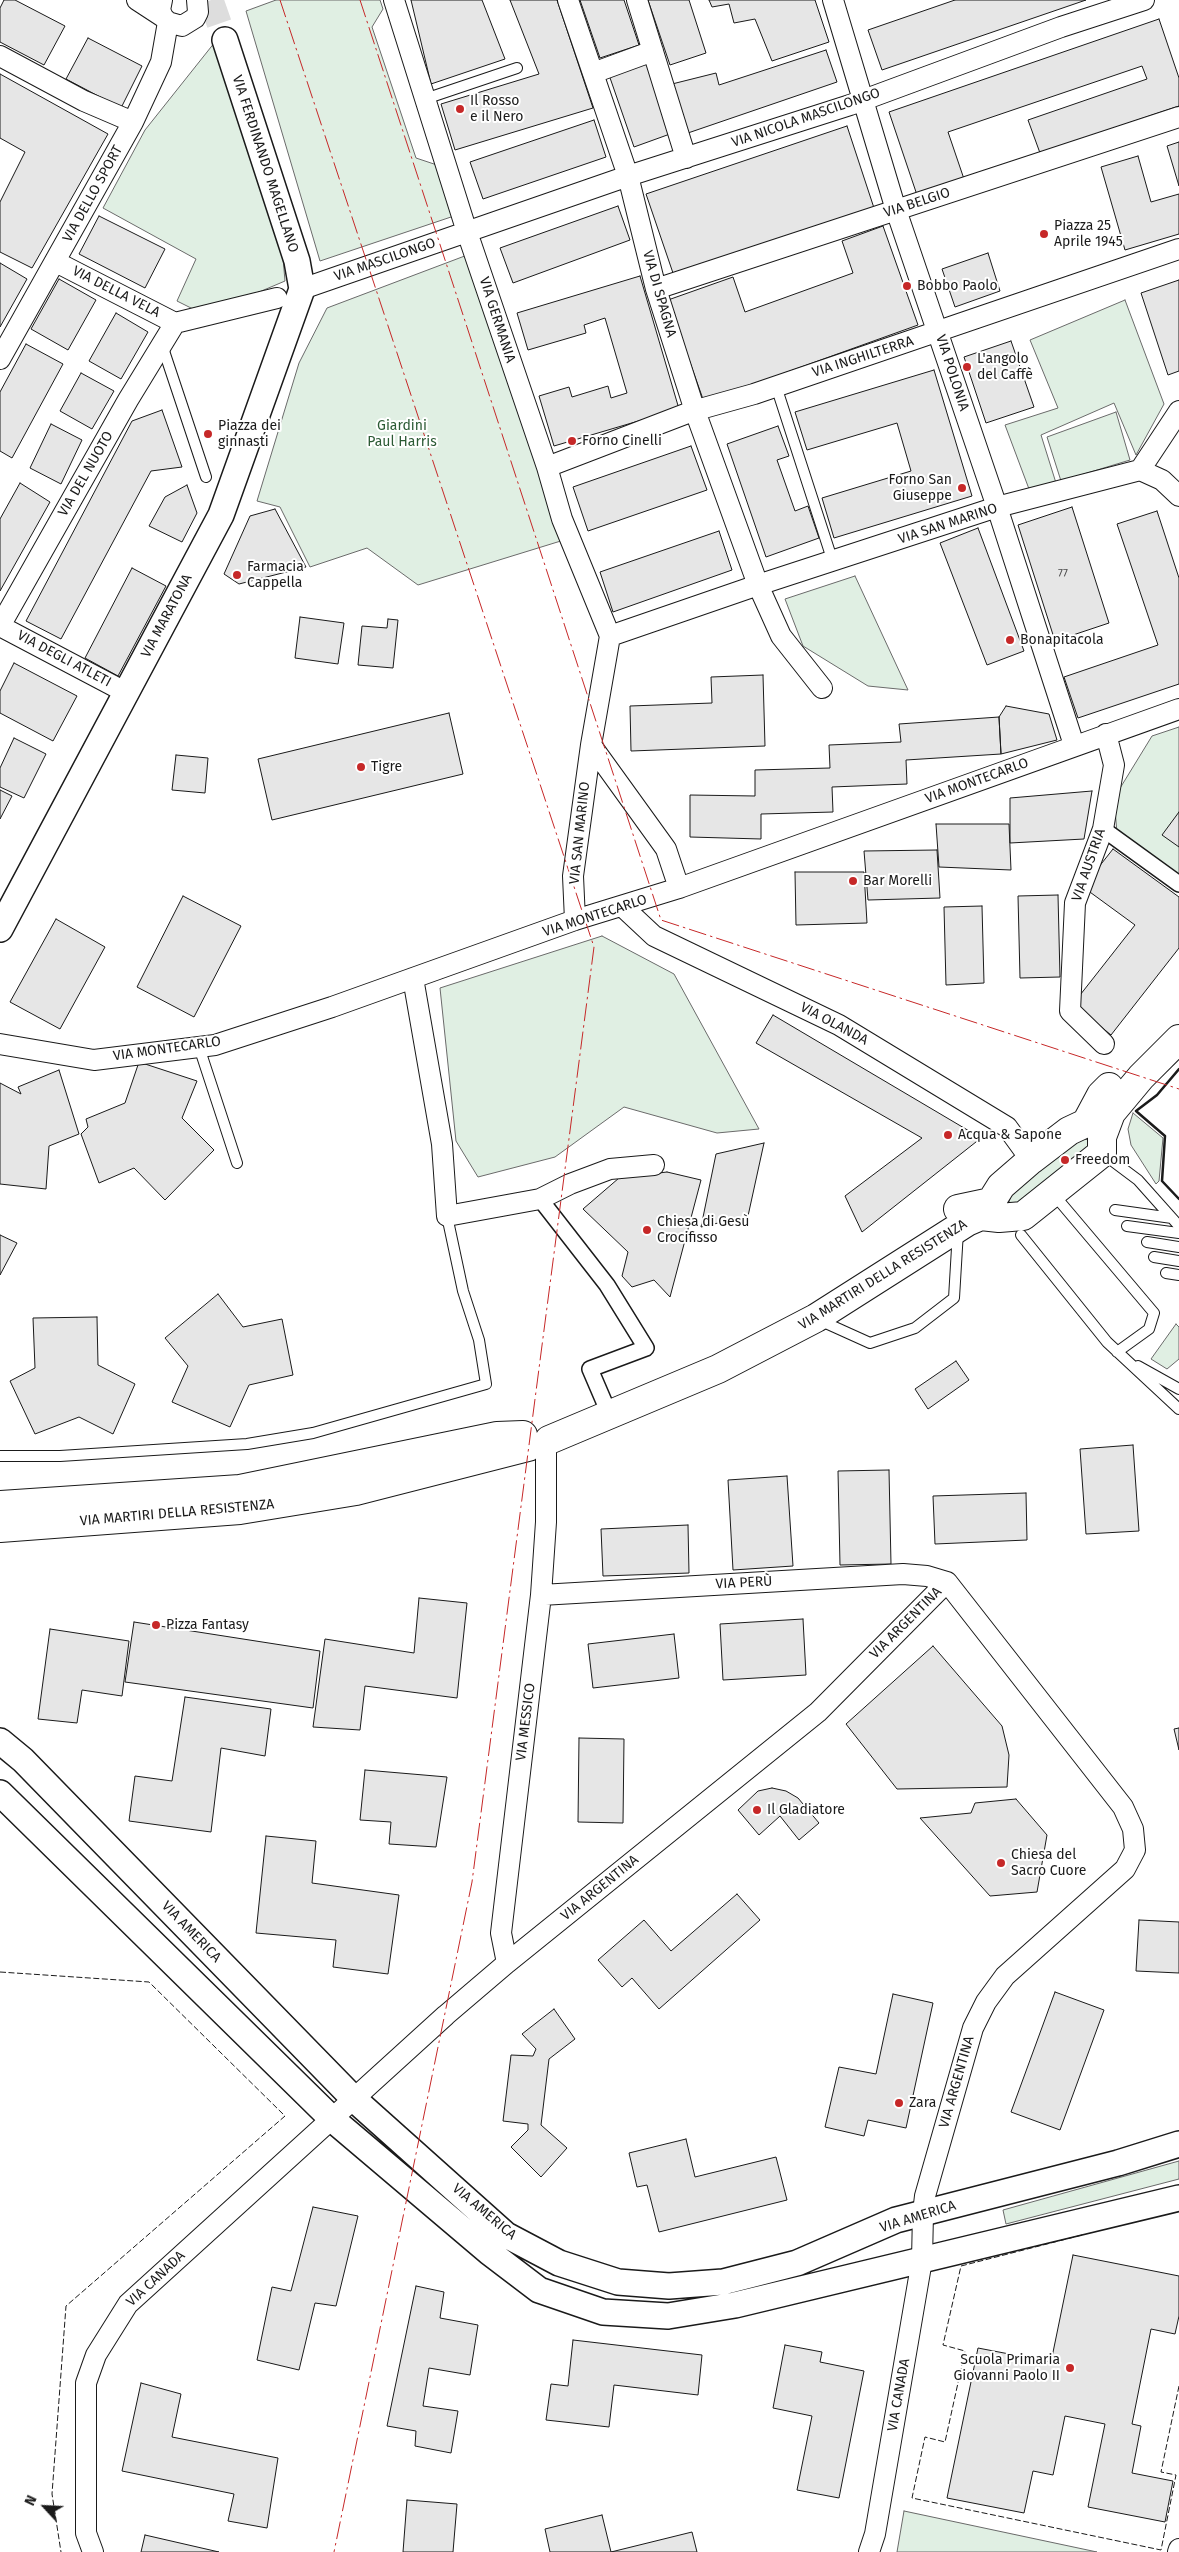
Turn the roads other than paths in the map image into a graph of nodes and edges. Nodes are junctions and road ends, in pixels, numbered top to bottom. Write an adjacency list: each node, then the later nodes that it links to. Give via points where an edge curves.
1 (136, 0): 8 (street)
2 (394, 0): 14 (street, VIA GERMANIA)
3 (568, 0): 13 (street, VIA DI SPAGNA)
4 (637, 0): 10 (street)
5 (833, 0): 15 (street, VIA POLONIA)
6 (1144, 0): 15 (street, VIA NICOLA MASCILONGO)
7 (202, 4): 8 (street, via 195,18 182,26)
8 (164, 13): 17 (street, VIA DELLO SPORT, via 161,62)
9 (225, 40): 24 (street, VIA FERDINANDO MAGELLANO, via 297,262)
10 (653, 51): 13 (street); 18 (street)
11 (0, 56): 17 (street, via 84,101)
12 (517, 68): 14 (lane)
13 (593, 73): 19 (street, VIA DI SPAGNA)
14 (425, 99): 21 (street, VIA GERMANIA)
15 (864, 99): 18 (street, VIA NICOLA MASCILONGO); 20 (street, VIA POLONIA)
16 (1179, 117): 20 (street, VIA BELGIO)
17 (134, 122): 23 (street, VIA DELLO SPORT)
18 (686, 158): 19 (street, VIA NICOLA MASCILONGO)
19 (628, 176): 21 (street, VIA NICOLA MASCILONGO); 25 (street, VIA DI SPAGNA)
20 (896, 210): 25 (street, VIA BELGIO); 28 (street, VIA POLONIA)
21 (467, 232): 24 (street, VIA MASCILONGO); 34 (street, VIA GERMANIA)
22 (1179, 249): 28 (street, VIA INGHILTERRA)
23 (56, 262): 27 (street, VIA DELLA VELA); 30 (street, VIA DELLO SPORT)
24 (302, 289): 44 (street, VIA MARATONA, via 227,499)
25 (656, 289): 32 (street, VIA DI SPAGNA)
26 (278, 298): 27 (street)
27 (175, 323): 29 (street, VIA DEL NUOTO)
28 (938, 332): 31 (street, VIA INGHILTERRA); 38 (street, VIA POLONIA)
29 (162, 344): 36 (lane); 41 (street, VIA DEL NUOTO)
30 (0, 359)
31 (776, 386): 32 (street, VIA INGHILTERRA); 39 (lane)
32 (695, 411): 34 (street, VIA INGHILTERRA); 40 (street, VIA DI SPAGNA)
33 (1179, 411): 35 (street)
34 (547, 466): 42 (street, VIA GERMANIA, via 562,519)
35 (1140, 470): 37 (street, via 1162,480); 38 (street, VIA SAN MARINO)
36 (206, 477)
37 (1179, 496)
38 (997, 508): 39 (street, VIA SAN MARINO); 48 (street, VIA POLONIA)
39 (833, 562): 40 (street, VIA SAN MARINO)
40 (758, 585): 42 (street, VIA SAN MARINO); 43 (street, via 781,636)
41 (0, 626): 44 (street, VIA DEGLI ATLETI)
42 (610, 636): 47 (street, VIA SAN MARINO)
43 (822, 688)
44 (127, 693): 54 (street, VIA MARATONA)
45 (1179, 709): 46 (street, VIA MONTECARLO)
46 (1106, 734): 48 (street, VIA MONTECARLO); 49 (street, VIA AUSTRIA, via 1114,765)
47 (591, 745): 51 (street, VIA SAN MARINO, via 666,849); 53 (street, VIA SAN MARINO, via 573,876)
48 (1074, 746): 51 (street, VIA MONTECARLO)
49 (1103, 828): 50 (street); 59 (street, VIA AUSTRIA, via 1076,903 1070,1011)
50 (1179, 884)
51 (679, 888): 52 (street, VIA MONTECARLO)
52 (623, 907): 53 (street, VIA MONTECARLO); 62 (street, VIA OLANDA, via 654,936 839,1025 1007,1126)
53 (575, 920): 55 (street, VIA MONTECARLO)
54 (0, 929)
55 (413, 978): 60 (street, VIA MONTECARLO, via 215,1045); 69 (street, via 442,1144)
56 (1179, 1017): 61 (main road, VIA MARTIRI DELLA RESISTENZA, via 1101,1095)
57 (1179, 1039): 61 (main road, via 1122,1098)
58 (0, 1044): 60 (street, VIA MONTECARLO, via 94,1060)
59 (1104, 1044)
60 (199, 1047): 63 (lane)
61 (1097, 1138): 62 (main road, via 1068,1131); 67 (main road, VIA MARTIRI DELLA RESISTENZA, via 1022,1216); 70 (lane)
62 (1031, 1160): 67 (main road, via 1001,1186)
63 (237, 1163)
64 (654, 1166): 65 (street, via 610,1169)
65 (540, 1199): 69 (street); 85 (street, via 607,1286 646,1348 590,1369)
66 (1061, 1203): 82 (lane, via 1154,1313 1148,1329)
67 (995, 1210): 72 (main road, VIA MARTIRI DELLA RESISTENZA); 85 (main road, VIA MARTIRI DELLA RESISTENZA, via 959,1208 846,1287 713,1363)
68 (1115, 1210): 70 (lane)
69 (447, 1216): 87 (lane, via 463,1292 479,1340 486,1384 313,1433 247,1444 60,1456)
70 (1175, 1222)
71 (1127, 1226): 73 (lane)
72 (958, 1227): 81 (main road, VIA MARTIRI DELLA RESISTENZA); 81 (lane, via 954,1298 915,1328 870,1343)
73 (1179, 1233)
74 (1021, 1235): 82 (lane)
75 (1147, 1242): 76 (lane)
76 (1179, 1247)
77 (1154, 1257): 78 (lane)
78 (1179, 1261)
79 (1166, 1274): 80 (lane)
80 (1179, 1275)
81 (816, 1318): 85 (main road, VIA MARTIRI DELLA RESISTENZA, via 718,1370)
82 (1119, 1354): 83 (lane); 84 (lane)
83 (1179, 1389)
84 (1179, 1409)
85 (605, 1410): 86 (main road, VIA MARTIRI DELLA RESISTENZA)
86 (538, 1439): 88 (main road, VIA MARTIRI DELLA RESISTENZA, via 497,1436 240,1488); 89 (main road, VIA MARTIRI DELLA RESISTENZA, via 356,1491 240,1510); 91 (street, VIA MESSICO, via 546,1479)
87 (0, 1456)
88 (0, 1505)
89 (0, 1528)
90 (947, 1582): 91 (street, VIA PERÙ, via 903,1574); 94 (street, VIA ARGENTINA, via 818,1712); 99 (street, VIA ARGENTINA, via 1123,1807 1133,1829 1135,1850 1124,1869 1005,1976 986,2002 965,2049)
91 (541, 1595): 94 (street, VIA MESSICO, via 501,1933)
92 (0, 1740): 95 (street, VIA AMERICA)
93 (0, 1793): 96 (street, VIA AMERICA)
94 (507, 1963): 95 (street, VIA ARGENTINA)
95 (355, 2100): 96 (street, VIA ARGENTINA); 99 (street, VIA AMERICA, via 506,2235 558,2263 618,2282 669,2286 723,2282 797,2264 896,2220)
96 (332, 2119): 99 (street, VIA AMERICA, via 489,2252 539,2290 603,2312 668,2316 735,2305); 100 (street, VIA CANADA, via 128,2304 96,2355 86,2384 86,2533)
97 (1179, 2144): 99 (street, VIA AMERICA, via 1111,2165)
98 (1179, 2198): 99 (street, VIA AMERICA)
99 (923, 2237): 101 (street, VIA CANADA, via 875,2534)
100 (93, 2552)
101 (869, 2552)

